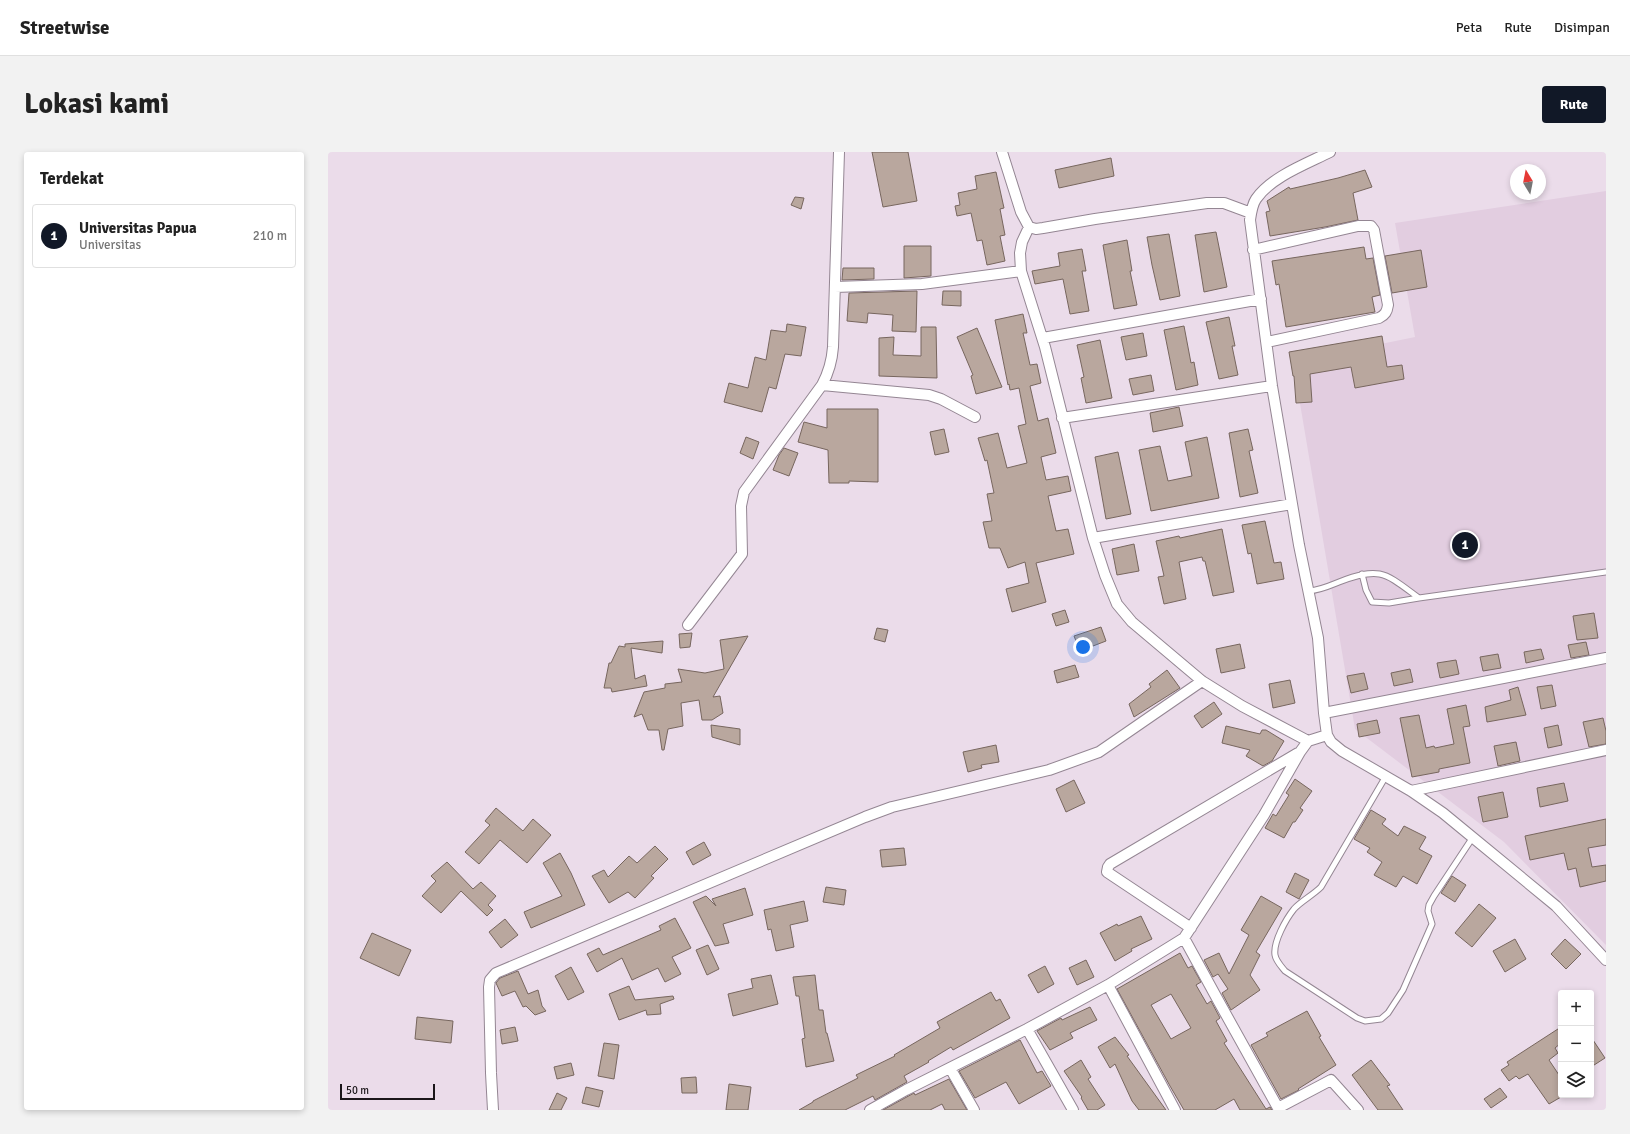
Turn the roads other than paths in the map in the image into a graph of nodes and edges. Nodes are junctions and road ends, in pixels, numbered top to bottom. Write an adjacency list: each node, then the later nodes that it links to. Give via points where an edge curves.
1 (839, 152): 8 (street)
2 (1002, 152): 5 (street, via 1021,212)
3 (1330, 152): 4 (street, via 1287,173 1264,190 1255,200)
4 (1251, 213): 5 (street, via 1224,203 1206,203 1036,229); 6 (street)
5 (1029, 227): 7 (street, via 1022,242)
6 (1253, 250): 9 (street); 11 (street, via 1358,226 1371,226 1374,230 1388,306 1387,311 1379,318)
7 (1021, 271): 8 (street, via 922,284); 10 (street)
8 (835, 287): 12 (street, via 832,362)
9 (1261, 299): 10 (street); 11 (street)
10 (1043, 338): 15 (street)
11 (1267, 342): 13 (street)
12 (822, 385): 14 (street, via 929,395); 22 (street, via 744,492 741,499 742,554)
13 (1272, 386): 15 (street); 16 (street)
14 (975, 417)
15 (1062, 418): 17 (street)
16 (1292, 504): 17 (street); 20 (street)
17 (1093, 538): 24 (street, via 1117,604 1132,622)
18 (1606, 572): 21 (lane)
19 (1362, 574): 20 (lane, via 1325,589); 21 (lane, via 1382,574); 21 (lane, via 1372,602 1389,604)
20 (1309, 591): 25 (street, via 1318,638)
21 (1419, 598)
22 (688, 625)
23 (1606, 658): 25 (street)
24 (1202, 681): 27 (street, via 1242,706); 39 (street, via 1099,752 1049,770 955,791 878,812 496,973 490,980 489,987)
25 (1324, 713): 26 (street)
26 (1327, 735): 27 (street); 30 (street, via 1342,751)
27 (1308, 741): 29 (street)
28 (1606, 750): 31 (street)
29 (1300, 752): 33 (street, via 1264,815); 33 (street, via 1108,867 1107,872)
30 (1386, 776): 31 (street); 32 (lane, via 1321,887 1295,909 1277,939 1275,956 1285,971 1357,1018 1365,1021 1381,1019 1403,990 1432,924 1428,911 1434,896)
31 (1411, 791): 32 (street)
32 (1473, 837): 35 (street, via 1556,906)
33 (1191, 928): 34 (street)
34 (1184, 938): 36 (street); 44 (street, via 1278,1108 1331,1080)
35 (1606, 960)
36 (1108, 985): 37 (street); 43 (street)
37 (1027, 1029): 38 (street); 42 (street)
38 (950, 1068): 40 (street); 41 (street)
39 (493, 1110)
40 (871, 1110)
41 (974, 1110)
42 (1073, 1110)
43 (1175, 1110)
44 (1358, 1110)

